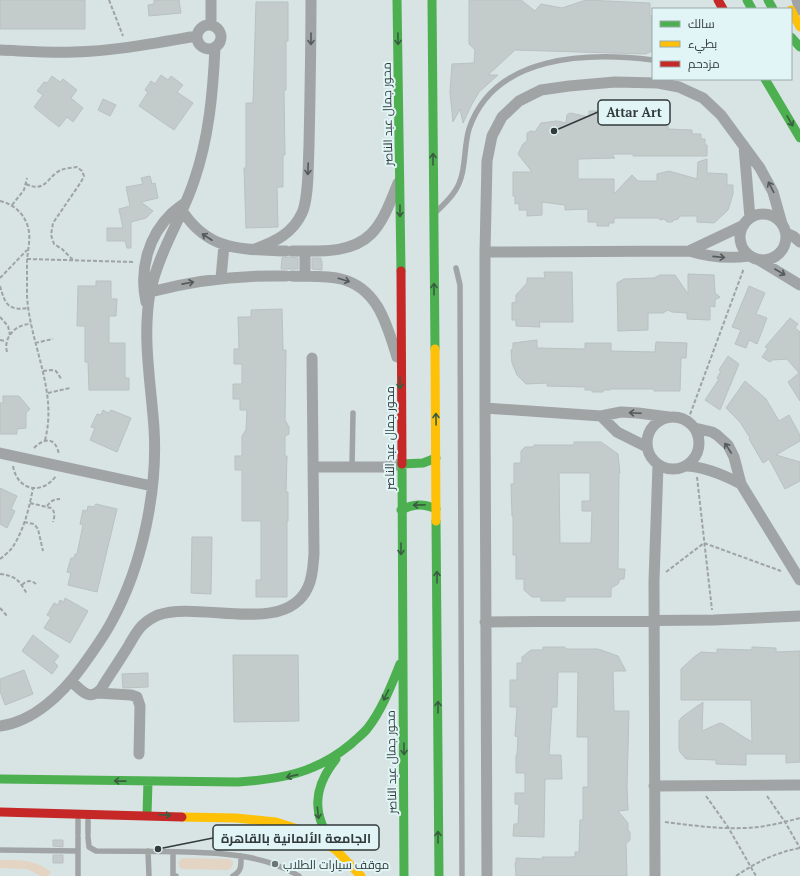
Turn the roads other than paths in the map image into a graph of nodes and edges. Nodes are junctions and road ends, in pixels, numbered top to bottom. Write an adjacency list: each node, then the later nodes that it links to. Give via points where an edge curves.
1 (211, 0): 8 (street)
2 (311, 0): 29 (street, one-way to 29, via 308,174 303,212 288,232 278,240)
3 (397, 0): 21 (main road, محور جمال عبد الناصر, one-way to 21)
4 (432, 0): 24 (main road, one-way to 4)
5 (797, 0): 6 (street)
6 (800, 10)
7 (792, 11): 9 (main road)
8 (211, 24): 10 (street, via 203,26); 12 (street, via 221,34 220,41)
9 (800, 27)
10 (196, 36): 12 (street, via 198,43 204,48); 14 (street, via 127,48 74,52)
11 (792, 39): 13 (main road)
12 (215, 47): 22 (street, via 208,127)
13 (800, 47)
14 (0, 50)
15 (652, 60): 24 (lane, via 613,57 565,60 530,68 508,78 490,93 476,113 467,136 459,184)
16 (766, 80): 18 (main road)
17 (782, 91): 18 (main road)
18 (781, 105): 19 (main road, one-way to 19)
19 (800, 138)
20 (744, 146): 25 (street); 26 (street, one-way to 20, via 773,192); 32 (street, via 721,114 703,98 679,87 658,83 615,82 540,90 519,101 502,117 492,136 487,161)
21 (400, 180): 30 (street, via 377,226 365,240 348,248); 41 (main road, محور جمال عبد الناصر, one-way to 41)
22 (187, 201): 23 (street); 39 (street, via 159,228 150,245 143,279)
23 (183, 212): 28 (street, one-way to 23, via 200,232); 38 (street, via 163,251)
24 (434, 214): 49 (main road, one-way to 24)
25 (747, 222): 26 (street, via 758,215 767,214 776,218); 31 (street); 33 (street, via 740,233 740,241 743,250)
26 (784, 229): 27 (street); 33 (street, via 786,242 776,256 768,260)
27 (800, 242)
28 (224, 245): 29 (street); 36 (street)
29 (255, 250): 30 (street)
30 (305, 251): 35 (street)
31 (689, 251): 32 (street); 33 (street, one-way to 33, via 719,257)
32 (485, 252): 42 (street)
33 (754, 258): 37 (street, one-way to 37)
34 (456, 268): 93 (lane, via 460,285)
35 (305, 276): 36 (street); 41 (street, one-way to 41, via 340,279 364,290 382,313)
36 (221, 278): 38 (street, one-way to 36)
37 (800, 284)
38 (150, 292): 39 (street)
39 (148, 309): 56 (street, via 154,430)
40 (312, 358): 53 (street)
41 (400, 367): 50 (main road, محور جمال عبد الناصر, one-way to 50)
42 (485, 408): 44 (street); 62 (street)
43 (353, 413): 54 (lane)
44 (601, 416): 45 (street, one-way to 44, via 632,412); 47 (street, via 617,432)
45 (669, 417): 46 (street, via 679,418); 47 (street, via 652,428)
46 (691, 425): 52 (street, via 699,438 699,449); 55 (street, one-way to 46, via 728,445 712,432)
47 (647, 447): 51 (street)
48 (0, 453): 56 (street)
49 (436, 458): 50 (main road, via 423,463); 57 (main road)
50 (401, 464): 54 (street, via 385,467); 58 (main road, محور جمال عبد الناصر)
51 (658, 465): 52 (street, via 667,469); 61 (street)
52 (691, 466): 55 (street, via 712,471)
53 (314, 467): 54 (street); 65 (street, via 313,571 308,587 298,601 284,610 268,614 184,611 158,615 144,623)
54 (352, 467)
55 (741, 484): 59 (street)
56 (152, 486): 64 (street, via 142,542 124,596 112,621)
57 (436, 509): 58 (main road, one-way to 58, via 419,504 409,505); 92 (main road, one-way to 57)
58 (401, 510): 63 (main road, محور جمال عبد الناصر, one-way to 63)
59 (799, 579)
60 (800, 616): 61 (street)
61 (654, 620): 62 (street); 72 (street)
62 (485, 622): 94 (street)
63 (402, 659): 68 (main road, one-way to 68, via 381,705 366,730); 91 (main road, محور جمال عبد الناصر, one-way to 91)
64 (72, 681): 65 (street, via 86,694); 66 (street, via 45,706 26,718)
65 (97, 693): 67 (street, via 137,697 140,706)
66 (0, 726)
67 (139, 754)
68 (341, 754): 70 (main road, one-way to 70, via 311,770 280,779 238,782); 80 (main road, one-way to 80, via 328,767 320,783 317,801 318,819 325,836)
69 (0, 779): 70 (main road, one-way to 69)
70 (148, 781): 76 (main road)
71 (800, 785): 72 (street)
72 (654, 786): 95 (street)
73 (0, 812): 74 (main road)
74 (38, 813): 75 (main road); 77 (lane, via 40,818 46,820)
75 (113, 814): 76 (main road); 78 (lane, via 104,820)
76 (147, 815): 80 (main road, one-way to 80, via 276,822 304,831)
77 (78, 820): 78 (lane); 81 (lane)
78 (88, 820): 82 (lane, via 89,847 96,851)
79 (0, 850): 81 (lane)
80 (336, 850): 90 (main road)
81 (78, 851): 85 (lane)
82 (148, 851): 83 (lane); 86 (lane)
83 (173, 852): 84 (lane); 87 (lane, via 173,876)
84 (241, 856): 88 (lane, via 239,872); 89 (lane, via 281,866)
85 (78, 876)
86 (149, 876)
87 (176, 876)
88 (233, 876)
89 (299, 876)
90 (362, 876)
91 (404, 876)
92 (439, 876)
93 (462, 876)
94 (487, 876)
95 (654, 876)

